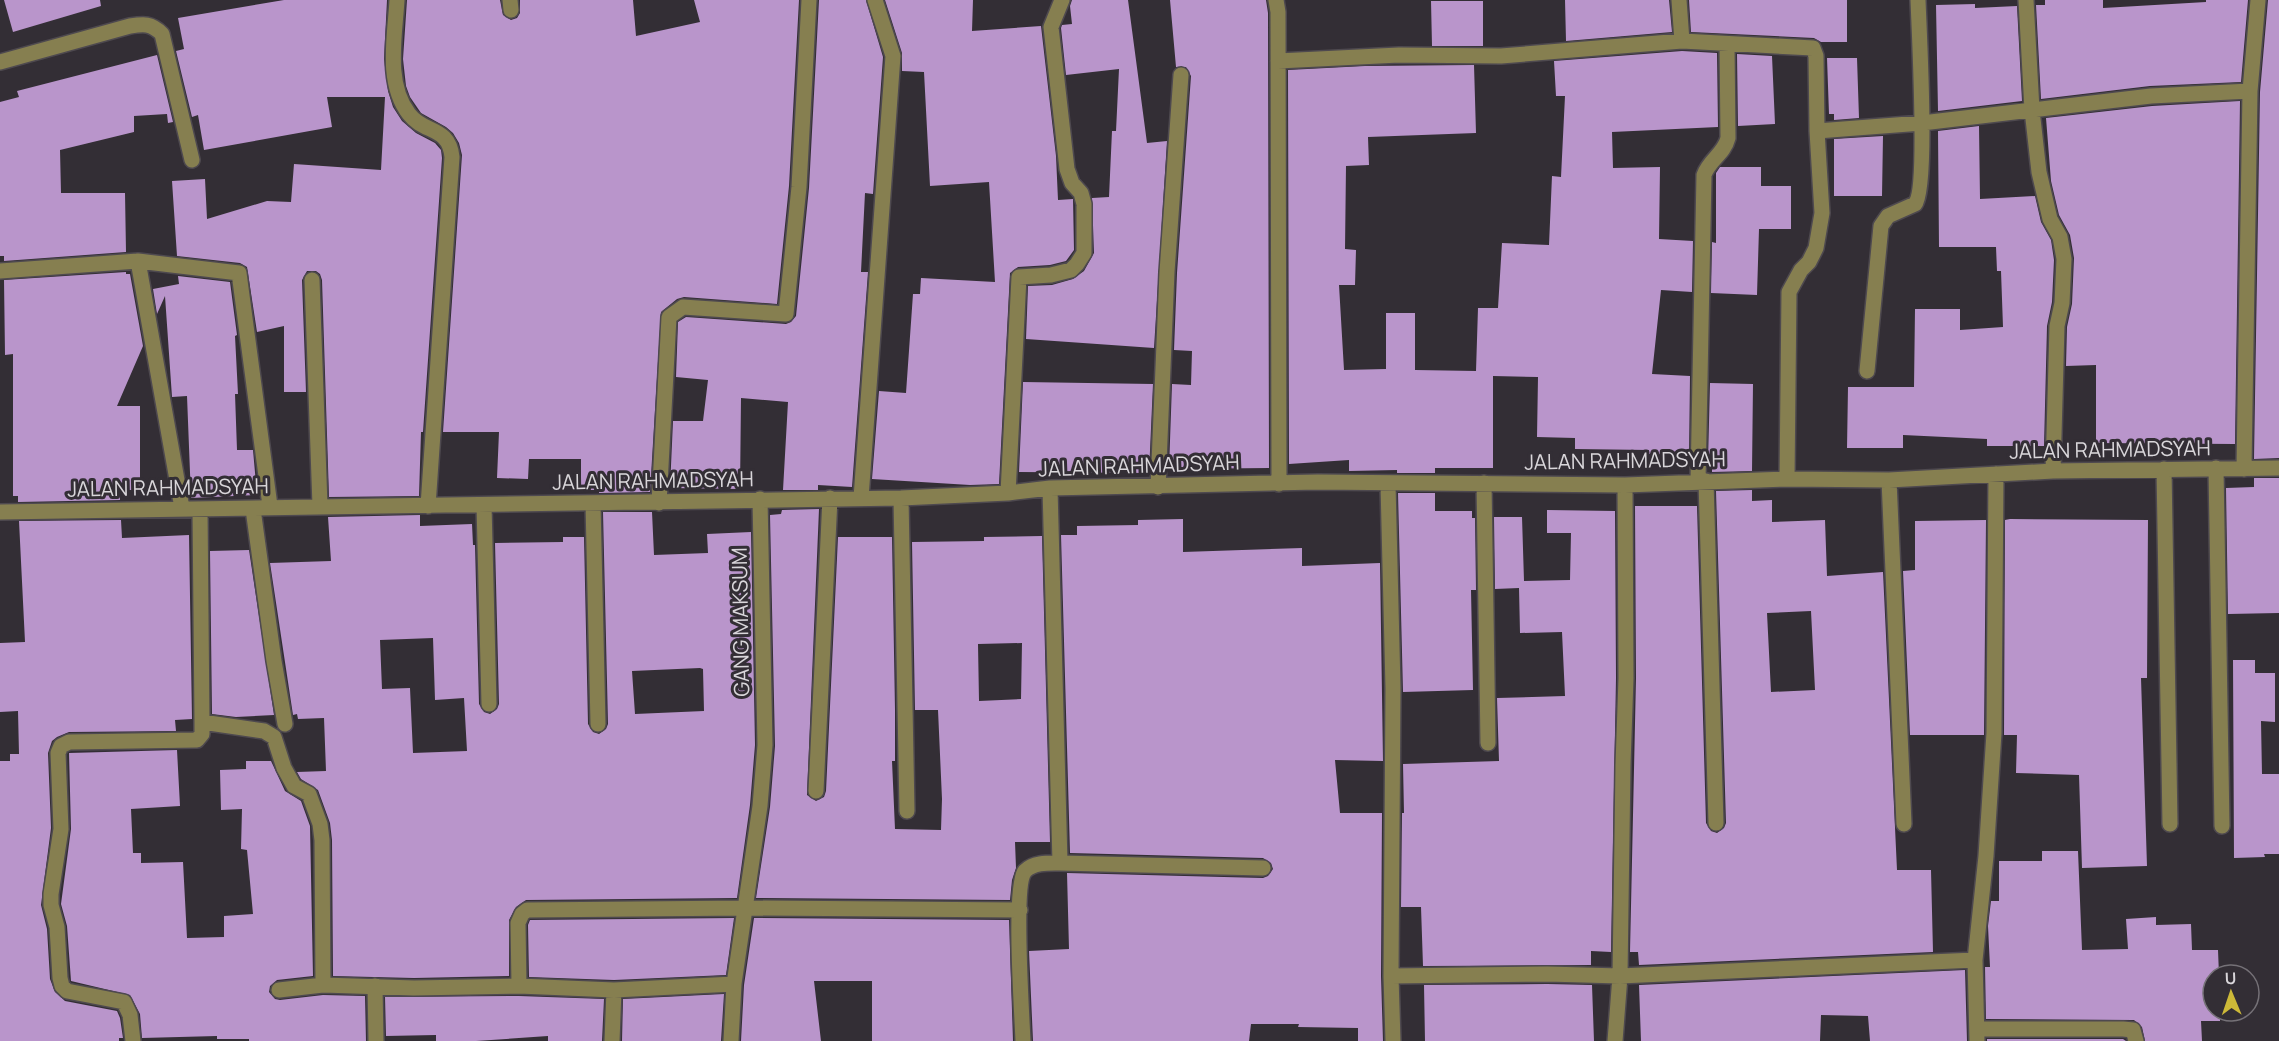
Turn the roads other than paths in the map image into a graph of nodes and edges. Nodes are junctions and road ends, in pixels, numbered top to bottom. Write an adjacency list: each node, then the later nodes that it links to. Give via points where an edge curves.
1 (397, 0): 49 (street, via 393,58 398,94 417,124 441,134 451,146 452,157)
2 (809, 0): 45 (street, via 799,187 786,314 683,307 669,316)
3 (875, 0): 41 (street, via 893,56)
4 (1062, 0): 39 (street, via 1052,27 1067,169 1072,183 1082,193 1084,204 1084,253 1071,270 1019,277)
5 (1276, 0): 13 (street)
6 (1679, 0): 10 (street)
7 (1918, 0): 17 (street)
8 (2026, 0): 16 (street)
9 (2258, 0): 15 (street)
10 (1682, 41): 11 (street); 13 (street, via 1501,56 1399,55)
11 (1727, 44): 18 (street, via 1813,48); 32 (street, via 1728,138 1704,175)
12 (1, 56): 19 (street, via 146,23 156,28 162,34)
13 (1278, 61): 34 (street)
14 (1181, 75): 37 (street)
15 (2250, 91): 16 (street, via 2151,96); 27 (street)
16 (2032, 110): 17 (street); 28 (street, via 2039,171 2064,259 2057,326)
17 (1922, 123): 18 (street); 23 (street, via 1919,200 1888,216 1881,226)
18 (1817, 131): 30 (street, via 1822,213 1818,237 1809,262 1789,292)
19 (192, 160)
20 (138, 261): 21 (street); 47 (street, via 239,273); 50 (street)
21 (0, 271)
22 (312, 280): 48 (street)
23 (1867, 372)
24 (2216, 468): 26 (street, JALAN RAHMADSYAH); 27 (street, JALAN RAHMADSYAH); 64 (street)
25 (2279, 468): 27 (street, JALAN RAHMADSYAH)
26 (2164, 469): 28 (street, JALAN RAHMADSYAH); 63 (street)
27 (2244, 469)
28 (2053, 471): 29 (street, JALAN RAHMADSYAH)
29 (1996, 474): 31 (street, JALAN RAHMADSYAH); 69 (street, via 1994,733)
30 (1787, 479): 31 (street, JALAN RAHMADSYAH); 32 (street, JALAN RAHMADSYAH)
31 (1889, 480): 62 (street)
32 (1702, 481): 36 (street, JALAN RAHMADSYAH); 61 (street)
33 (1484, 483): 35 (street, JALAN RAHMADSYAH); 36 (street, JALAN RAHMADSYAH); 58 (street)
34 (1279, 484): 35 (street, JALAN RAHMADSYAH); 37 (street, JALAN RAHMADSYAH)
35 (1388, 484): 70 (street, via 1393,688)
36 (1625, 485): 71 (street)
37 (1158, 486): 38 (street, JALAN RAHMADSYAH)
38 (1050, 488): 39 (street, JALAN RAHMADSYAH); 65 (street)
39 (1008, 493): 42 (street, JALAN RAHMADSYAH)
40 (830, 498): 41 (street, JALAN RAHMADSYAH); 43 (street, JALAN RAHMADSYAH); 59 (street)
41 (861, 498): 42 (street, JALAN RAHMADSYAH)
42 (901, 498): 60 (street)
43 (760, 499): 45 (street, JALAN RAHMADSYAH); 67 (street, GANG MAKSUM, via 765,745)
44 (593, 503): 45 (street, JALAN RAHMADSYAH); 46 (street, JALAN RAHMADSYAH); 57 (street)
45 (659, 503)
46 (484, 505): 49 (street, JALAN RAHMADSYAH); 54 (street)
47 (270, 506): 48 (street, JALAN RAHMADSYAH); 52 (street, JALAN RAHMADSYAH)
48 (320, 506): 49 (street, JALAN RAHMADSYAH)
49 (428, 506)
50 (182, 508): 51 (street, JALAN RAHMADSYAH); 53 (street, JALAN RAHMADSYAH)
51 (200, 509): 52 (street, JALAN RAHMADSYAH); 55 (street)
52 (253, 509): 56 (street)
53 (0, 512)
54 (489, 704)
55 (202, 722): 73 (street, via 264,731 274,737 294,786 309,794 322,840); 79 (street, via 202,734 197,740 69,742 58,753 61,829 51,905 62,986 68,991 124,1002)
56 (285, 724)
57 (598, 724)
58 (1488, 743)
59 (816, 791)
60 (907, 811)
61 (1716, 824)
62 (1904, 824)
63 (2170, 824)
64 (2222, 826)
65 (1060, 862): 66 (street); 68 (street, via 1036,864 1025,872 1020,885)
66 (1263, 868)
67 (745, 908): 68 (street); 72 (street, GANG MAKSUM); 75 (street, via 527,910 518,923)
68 (1020, 910): 83 (street)
69 (1975, 960): 71 (street); 78 (street)
70 (1391, 976): 71 (street); 84 (street)
71 (1620, 976): 85 (street)
72 (734, 984): 77 (street); 82 (street, GANG MAKSUM)
73 (323, 985): 74 (street); 76 (street)
74 (375, 986): 75 (street); 80 (street)
75 (519, 986): 77 (street)
76 (279, 990)
77 (614, 990): 81 (street)
78 (1977, 1035): 86 (street, via 2123,1029 2133,1030)
79 (133, 1041)
80 (376, 1041)
81 (612, 1041)
82 (731, 1041)
83 (1023, 1041)
84 (1394, 1041)
85 (1615, 1041)
86 (2136, 1041)

